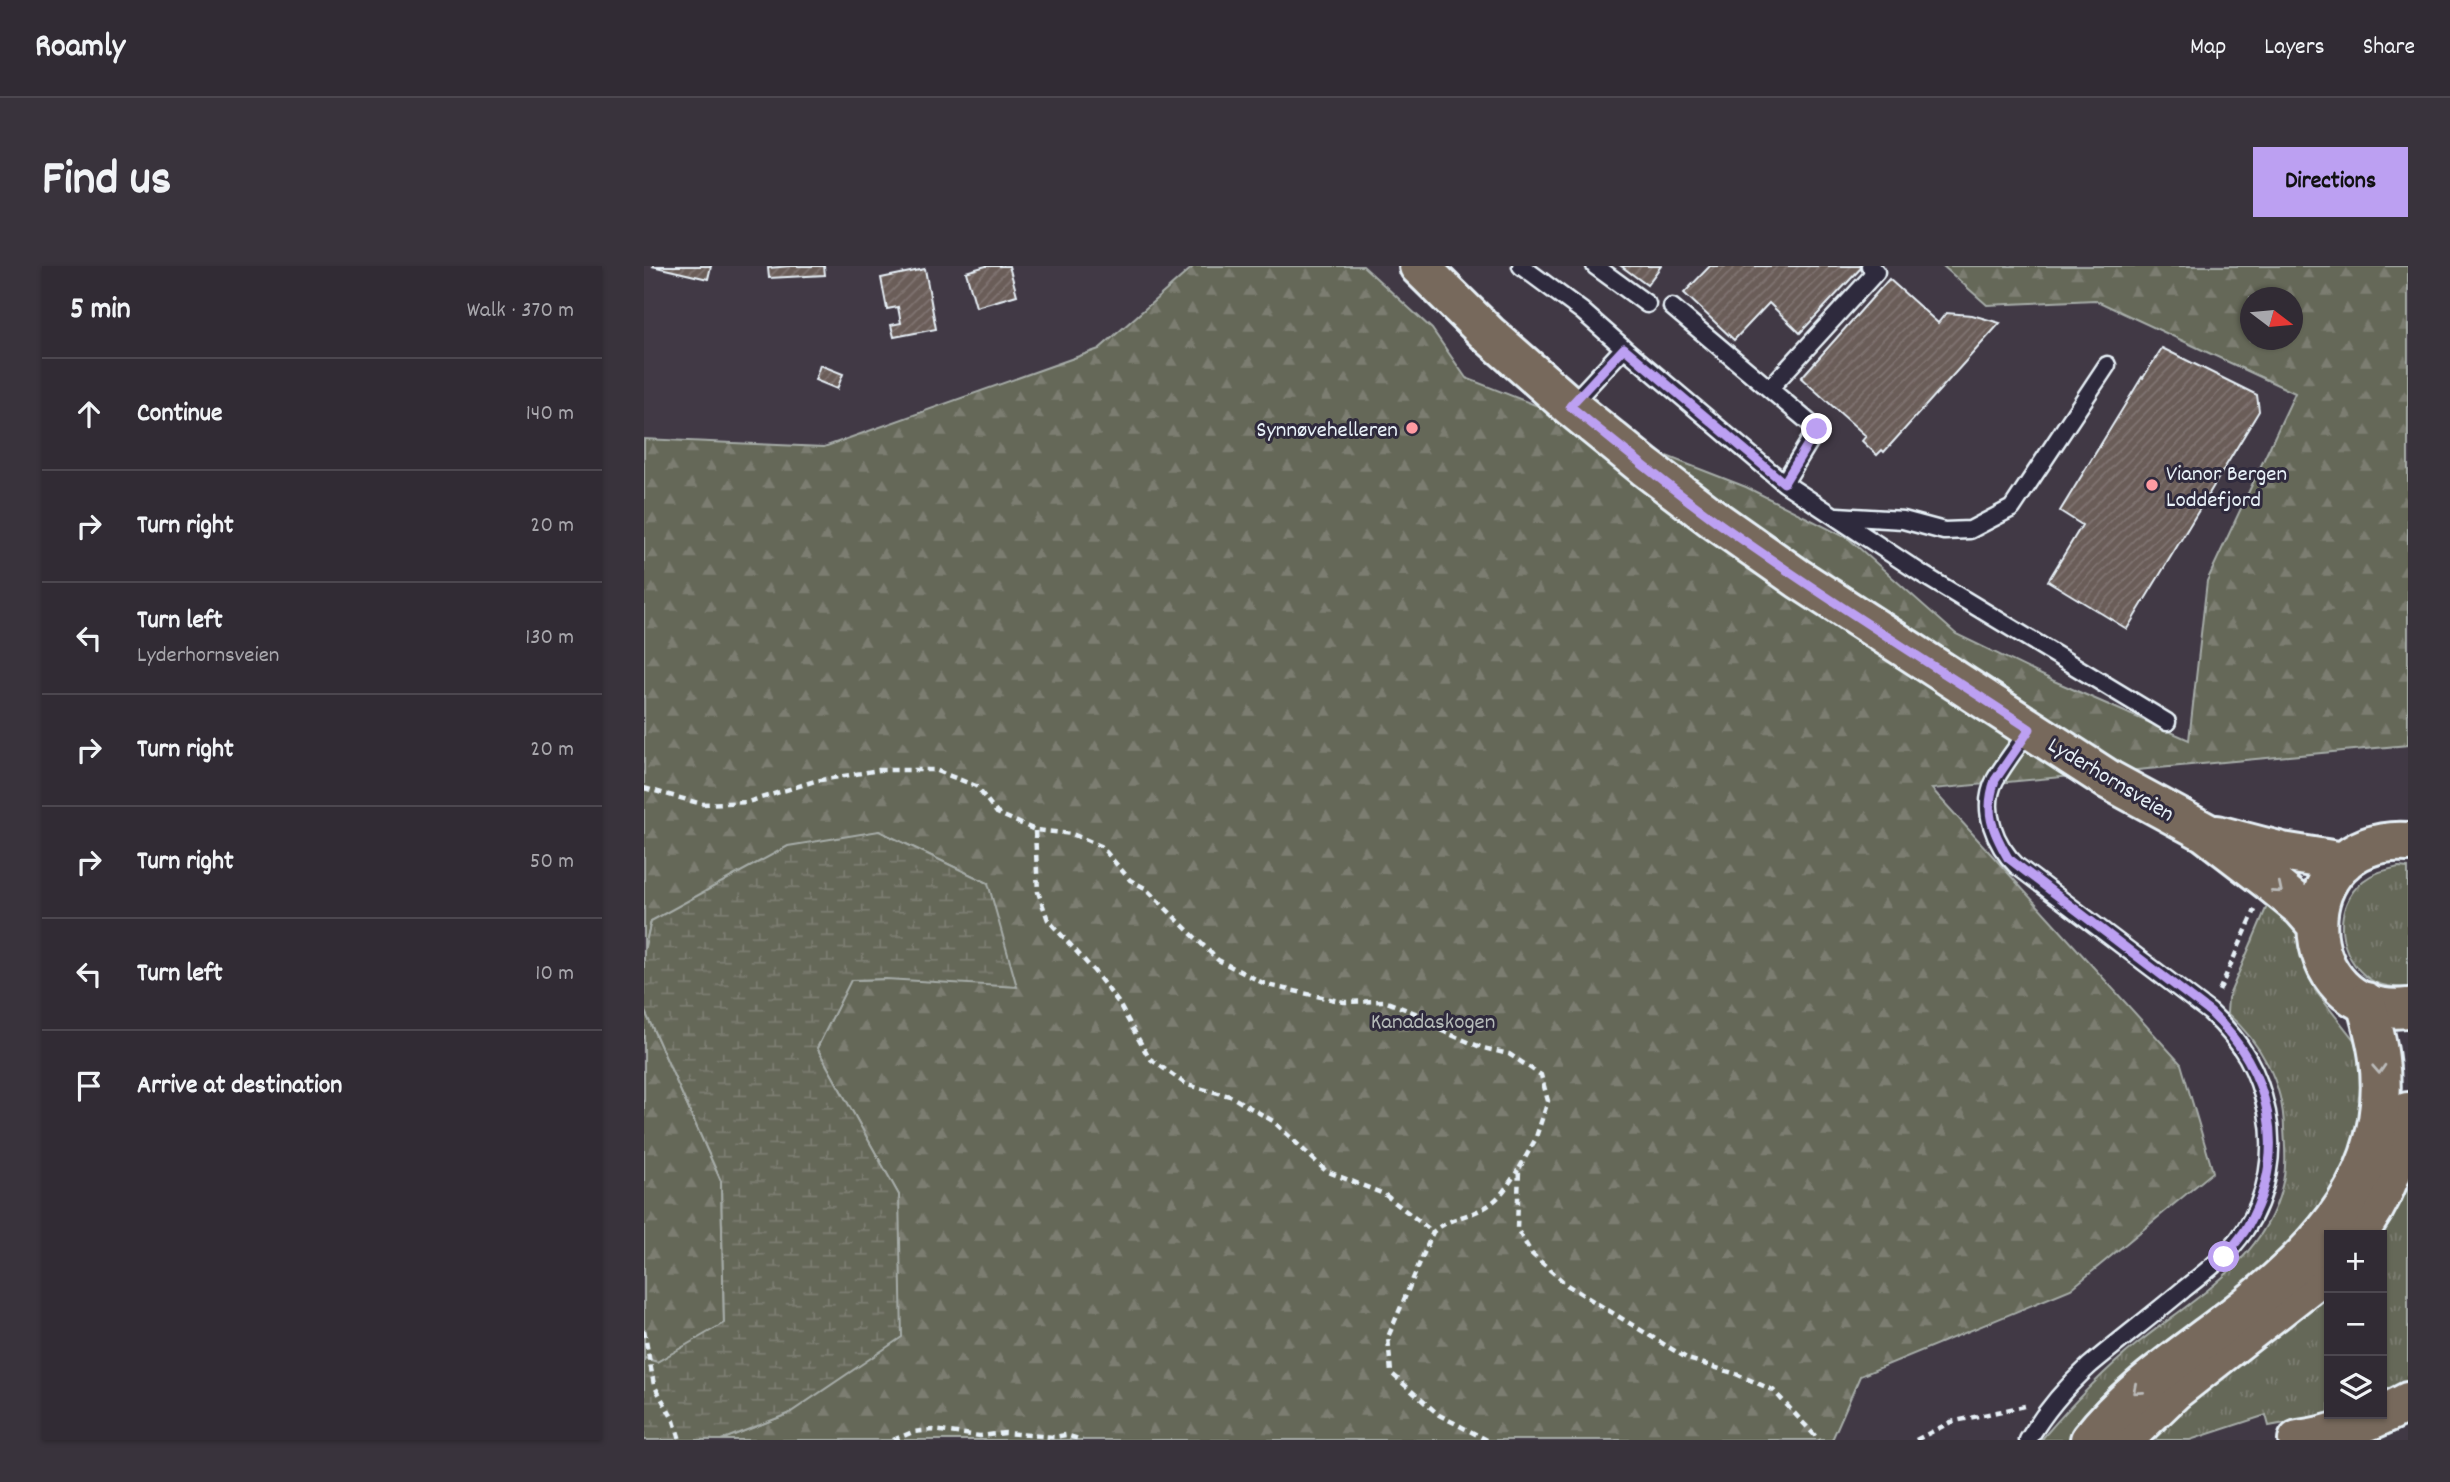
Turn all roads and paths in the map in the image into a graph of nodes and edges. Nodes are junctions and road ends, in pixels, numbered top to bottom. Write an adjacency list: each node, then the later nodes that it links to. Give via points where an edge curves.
1 (1419, 266): 10 (main road, Lyderhornsveien)
2 (1521, 266): 7 (lane)
3 (1595, 266): 5 (lane)
4 (1870, 266): 9 (lane, via 1875,272)
5 (1647, 304)
6 (1672, 307): 9 (lane)
7 (1624, 348): 10 (lane); 11 (lane)
8 (2107, 365): 12 (lane, via 2012,508 1970,530 1944,531 1903,520)
9 (1770, 388): 11 (lane, via 1817,429)
10 (1570, 406): 14 (main road, Lyderhornsveien, via 1715,520 1799,579)
11 (1784, 483): 12 (lane)
12 (1834, 516): 13 (lane)
13 (2167, 722)
14 (2030, 729): 17 (main road, Lyderhornsveien, via 2109,780); 24 (lane, via 1992,790 1990,822 2008,858)
15 (644, 788): 16 (path, via 702,804 748,802 815,781 879,770 935,770 976,786 997,813)
16 (1035, 831): 26 (path, via 1072,834 1101,846 1130,880 1145,888 1217,960 1268,985 1344,1002 1384,1001 1418,1014 1442,1031 1509,1054 1541,1075 1548,1101); 28 (path, via 1038,892 1048,920 1118,1002 1149,1058 1187,1085 1230,1096 1273,1121 1326,1171 1384,1194)
17 (2205, 832): 19 (main road, Lyderhornsveien); 21 (main road, Lyderhornsveien, one-way to 21)
18 (2408, 842): 19 (main road, via 2384,843)
19 (2344, 862): 21 (main road, via 2319,901)
20 (2256, 908): 24 (path)
21 (2316, 924): 22 (main road, via 2329,971)
22 (2366, 1002): 23 (main road); 40 (main road, one-way to 40, via 2379,1060 2380,1095 2372,1150 2347,1203 2312,1249 2248,1306 2138,1388)
23 (2408, 1008)
24 (2210, 1012): 32 (lane, via 2244,1050 2262,1086 2271,1142 2263,1193 2246,1229 2224,1257 2087,1368)
25 (2408, 1112): 27 (main road, via 2401,1148 2382,1196)
26 (1519, 1169): 28 (path, via 1494,1201 1444,1222); 37 (path, via 1517,1229 1532,1254 1567,1285 1688,1359 1773,1390)
27 (2359, 1230)
28 (1433, 1233): 36 (path, via 1388,1337 1391,1373 1439,1415)
29 (2324, 1270): 41 (main road, via 2174,1391)
30 (644, 1330): 33 (path, via 654,1385)
31 (2408, 1402): 42 (main road, via 2365,1423)
32 (2054, 1404): 38 (path, via 1951,1422); 39 (lane)
33 (680, 1440)
34 (893, 1440): 35 (path, via 933,1430 980,1436 1066,1435)
35 (1082, 1440)
36 (1486, 1440)
37 (1819, 1440)
38 (1916, 1440)
39 (2028, 1440)
40 (2090, 1440)
41 (2123, 1440)
42 (2298, 1440)

